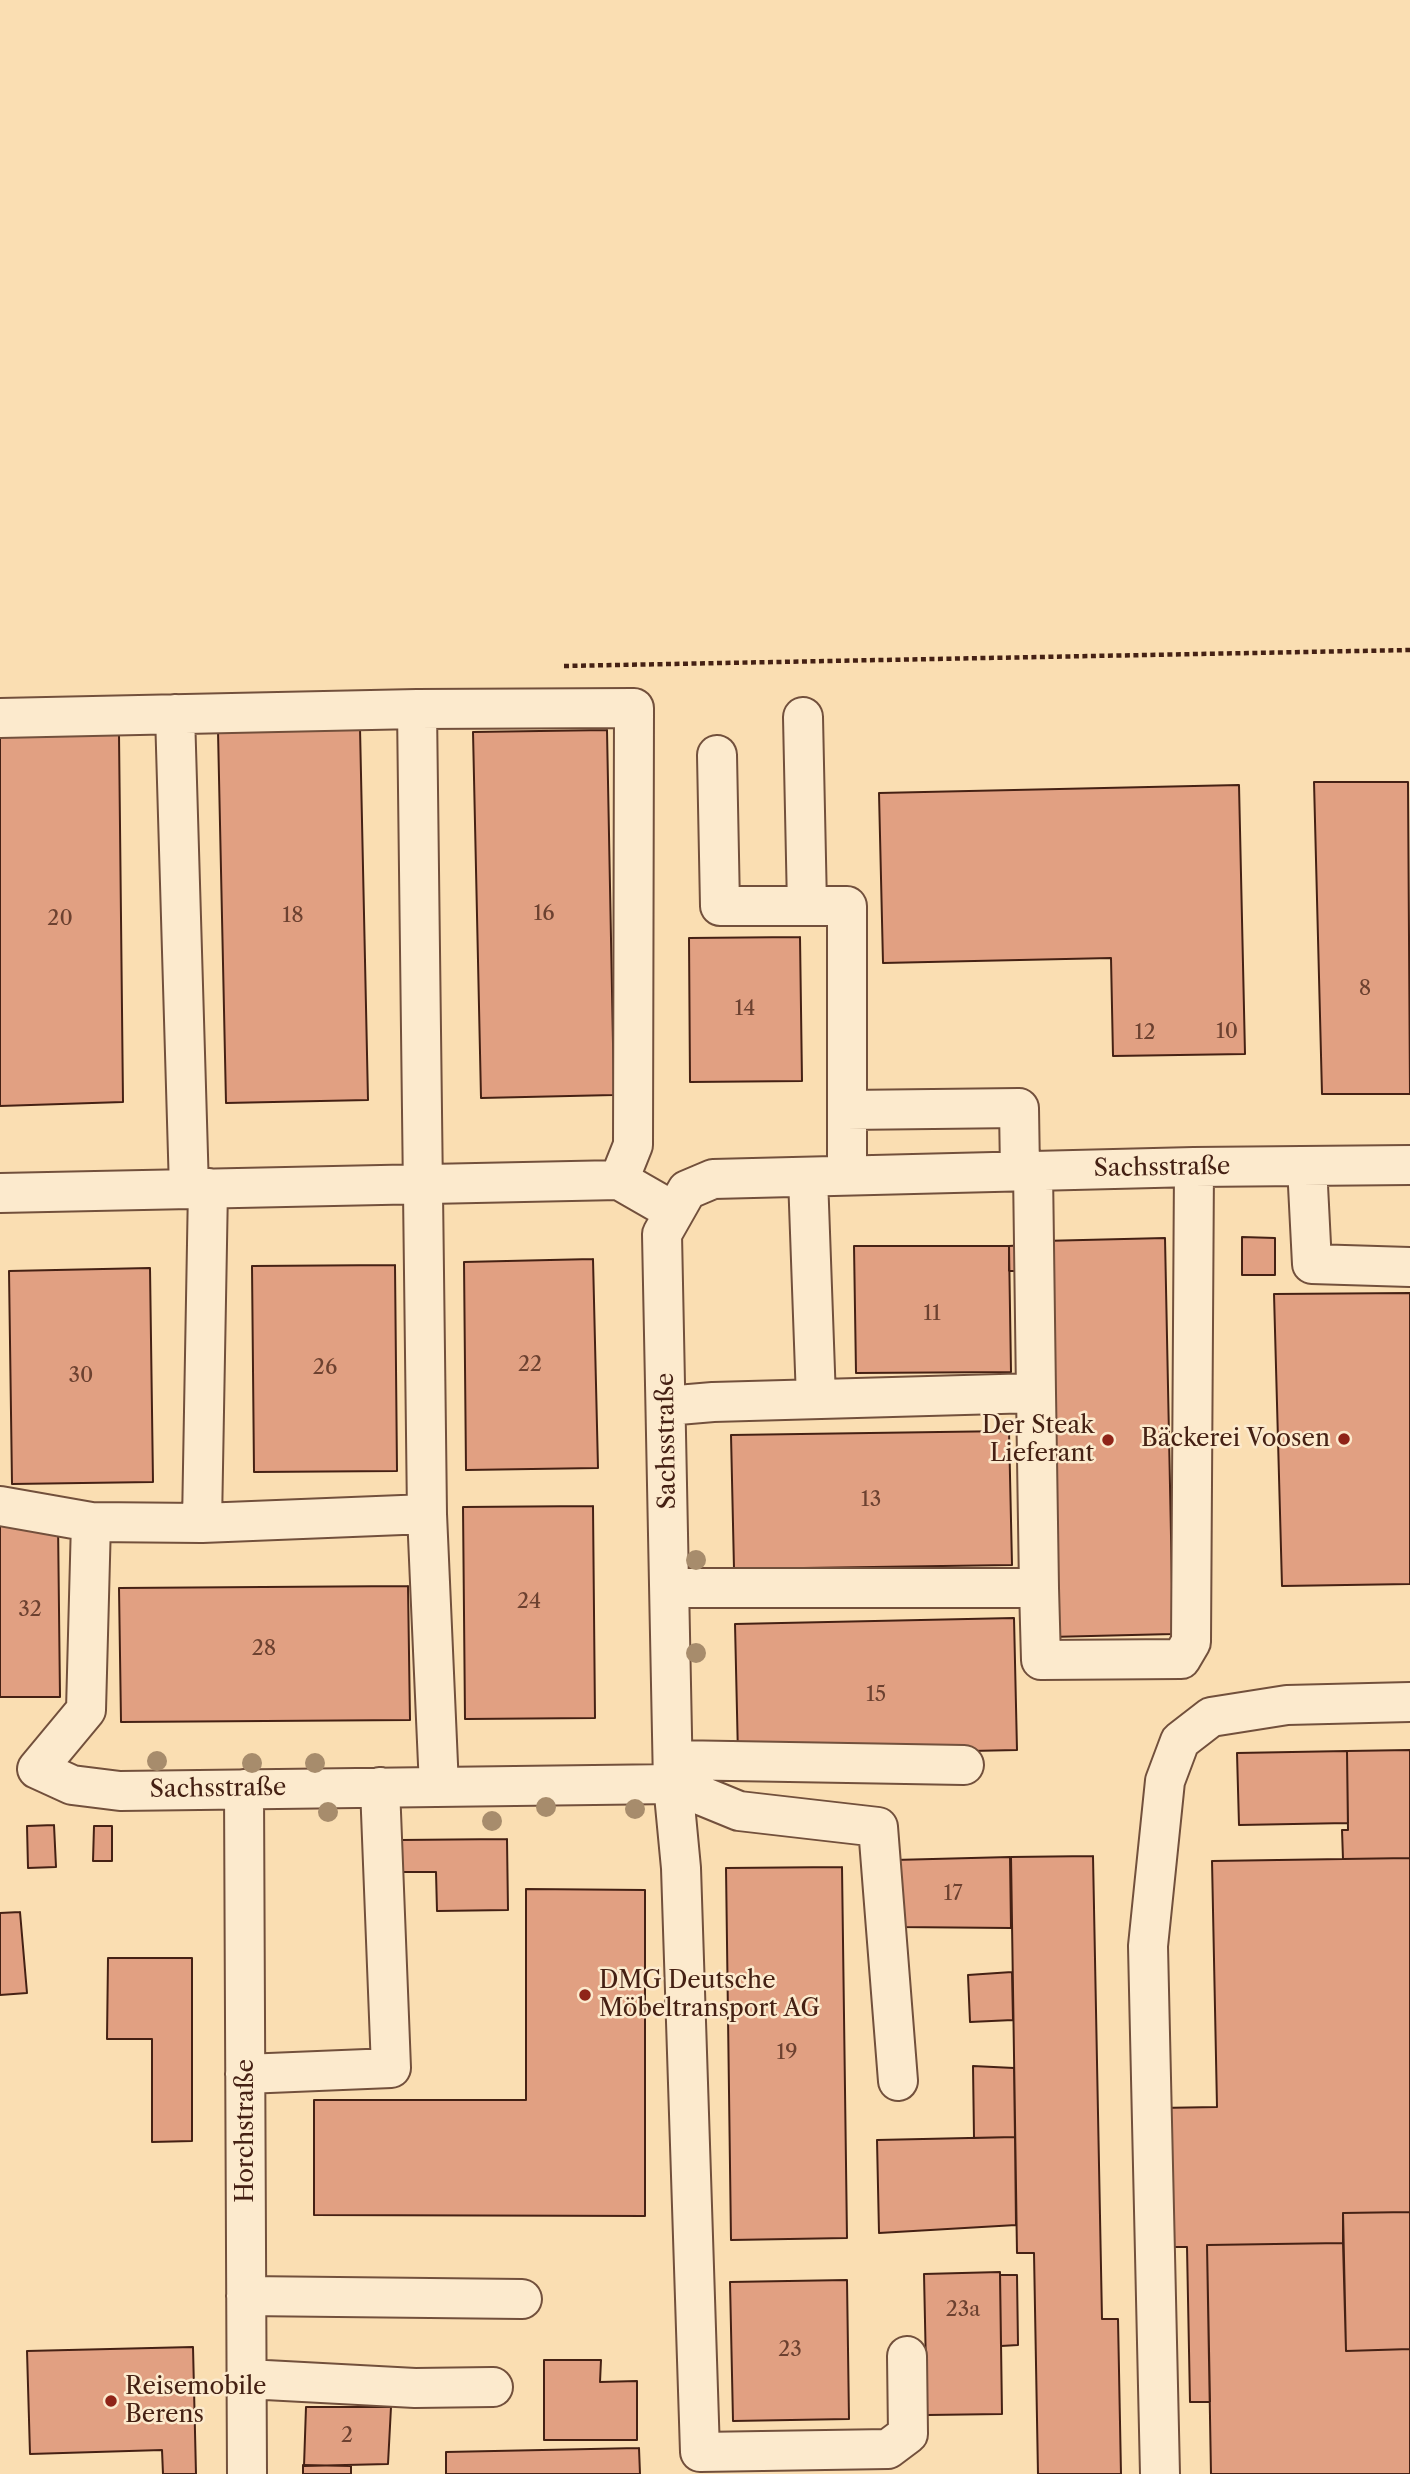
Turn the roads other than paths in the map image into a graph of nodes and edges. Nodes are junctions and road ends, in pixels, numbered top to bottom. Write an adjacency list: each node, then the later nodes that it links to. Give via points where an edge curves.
1 (417, 709): 2 (street); 14 (street, via 634,708 633,1145); 15 (street)
2 (175, 714): 4 (street); 16 (street)
3 (803, 717): 6 (street)
4 (0, 718)
5 (717, 755): 6 (street, via 720,906)
6 (807, 906): 7 (street, via 847,906)
7 (847, 1110): 11 (street, via 1020,1108); 12 (street)
8 (1410, 1165): 9 (street, Sachsstraße)
9 (1307, 1166): 10 (street, Sachsstraße); 19 (street, via 1312,1264)
10 (1194, 1167): 11 (street, Sachsstraße); 28 (street, via 1191,1642 1181,1659 1041,1660)
11 (1026, 1171): 12 (street, Sachsstraße); 20 (street)
12 (847, 1175): 13 (street, Sachsstraße)
13 (808, 1177): 18 (street, Sachsstraße, via 713,1179 687,1190); 21 (street)
14 (619, 1180): 15 (street); 18 (street)
15 (421, 1186): 16 (street); 24 (street)
16 (198, 1189): 17 (street); 26 (street)
17 (0, 1193)
18 (673, 1211): 22 (street, Sachsstraße, via 663,1234)
19 (1410, 1267)
20 (1036, 1393): 21 (street); 28 (street)
21 (816, 1399): 22 (street)
22 (666, 1406): 27 (street, Sachsstraße)
23 (0, 1506): 25 (street)
24 (427, 1514): 26 (street); 33 (street)
25 (91, 1522): 26 (street); 34 (street, Sachsstraße, via 86,1710 37,1769 72,1785 120,1791)
26 (202, 1523)
27 (670, 1588): 28 (street); 31 (street, Sachsstraße)
28 (1039, 1588)
29 (1410, 1702): 43 (street, via 1287,1705 1211,1717 1180,1741 1165,1782 1148,1946)
30 (964, 1765): 31 (street)
31 (673, 1772): 33 (street, Sachsstraße); 36 (street, via 739,1811 878,1827); 39 (street, via 681,1868 700,2452 888,2449 908,2434)
32 (380, 1787): 33 (street, Sachsstraße); 34 (street, Sachsstraße); 35 (street, via 391,2068)
33 (439, 1787)
34 (244, 1789): 35 (street, Horchstraße)
35 (245, 2074): 37 (street, Horchstraße)
36 (898, 2081)
37 (246, 2296): 38 (street); 40 (street, Horchstraße)
38 (522, 2299)
39 (907, 2356)
40 (247, 2379): 41 (street, via 415,2388); 42 (street, Horchstraße)
41 (493, 2387)
42 (247, 2474)
43 (1160, 2474)

